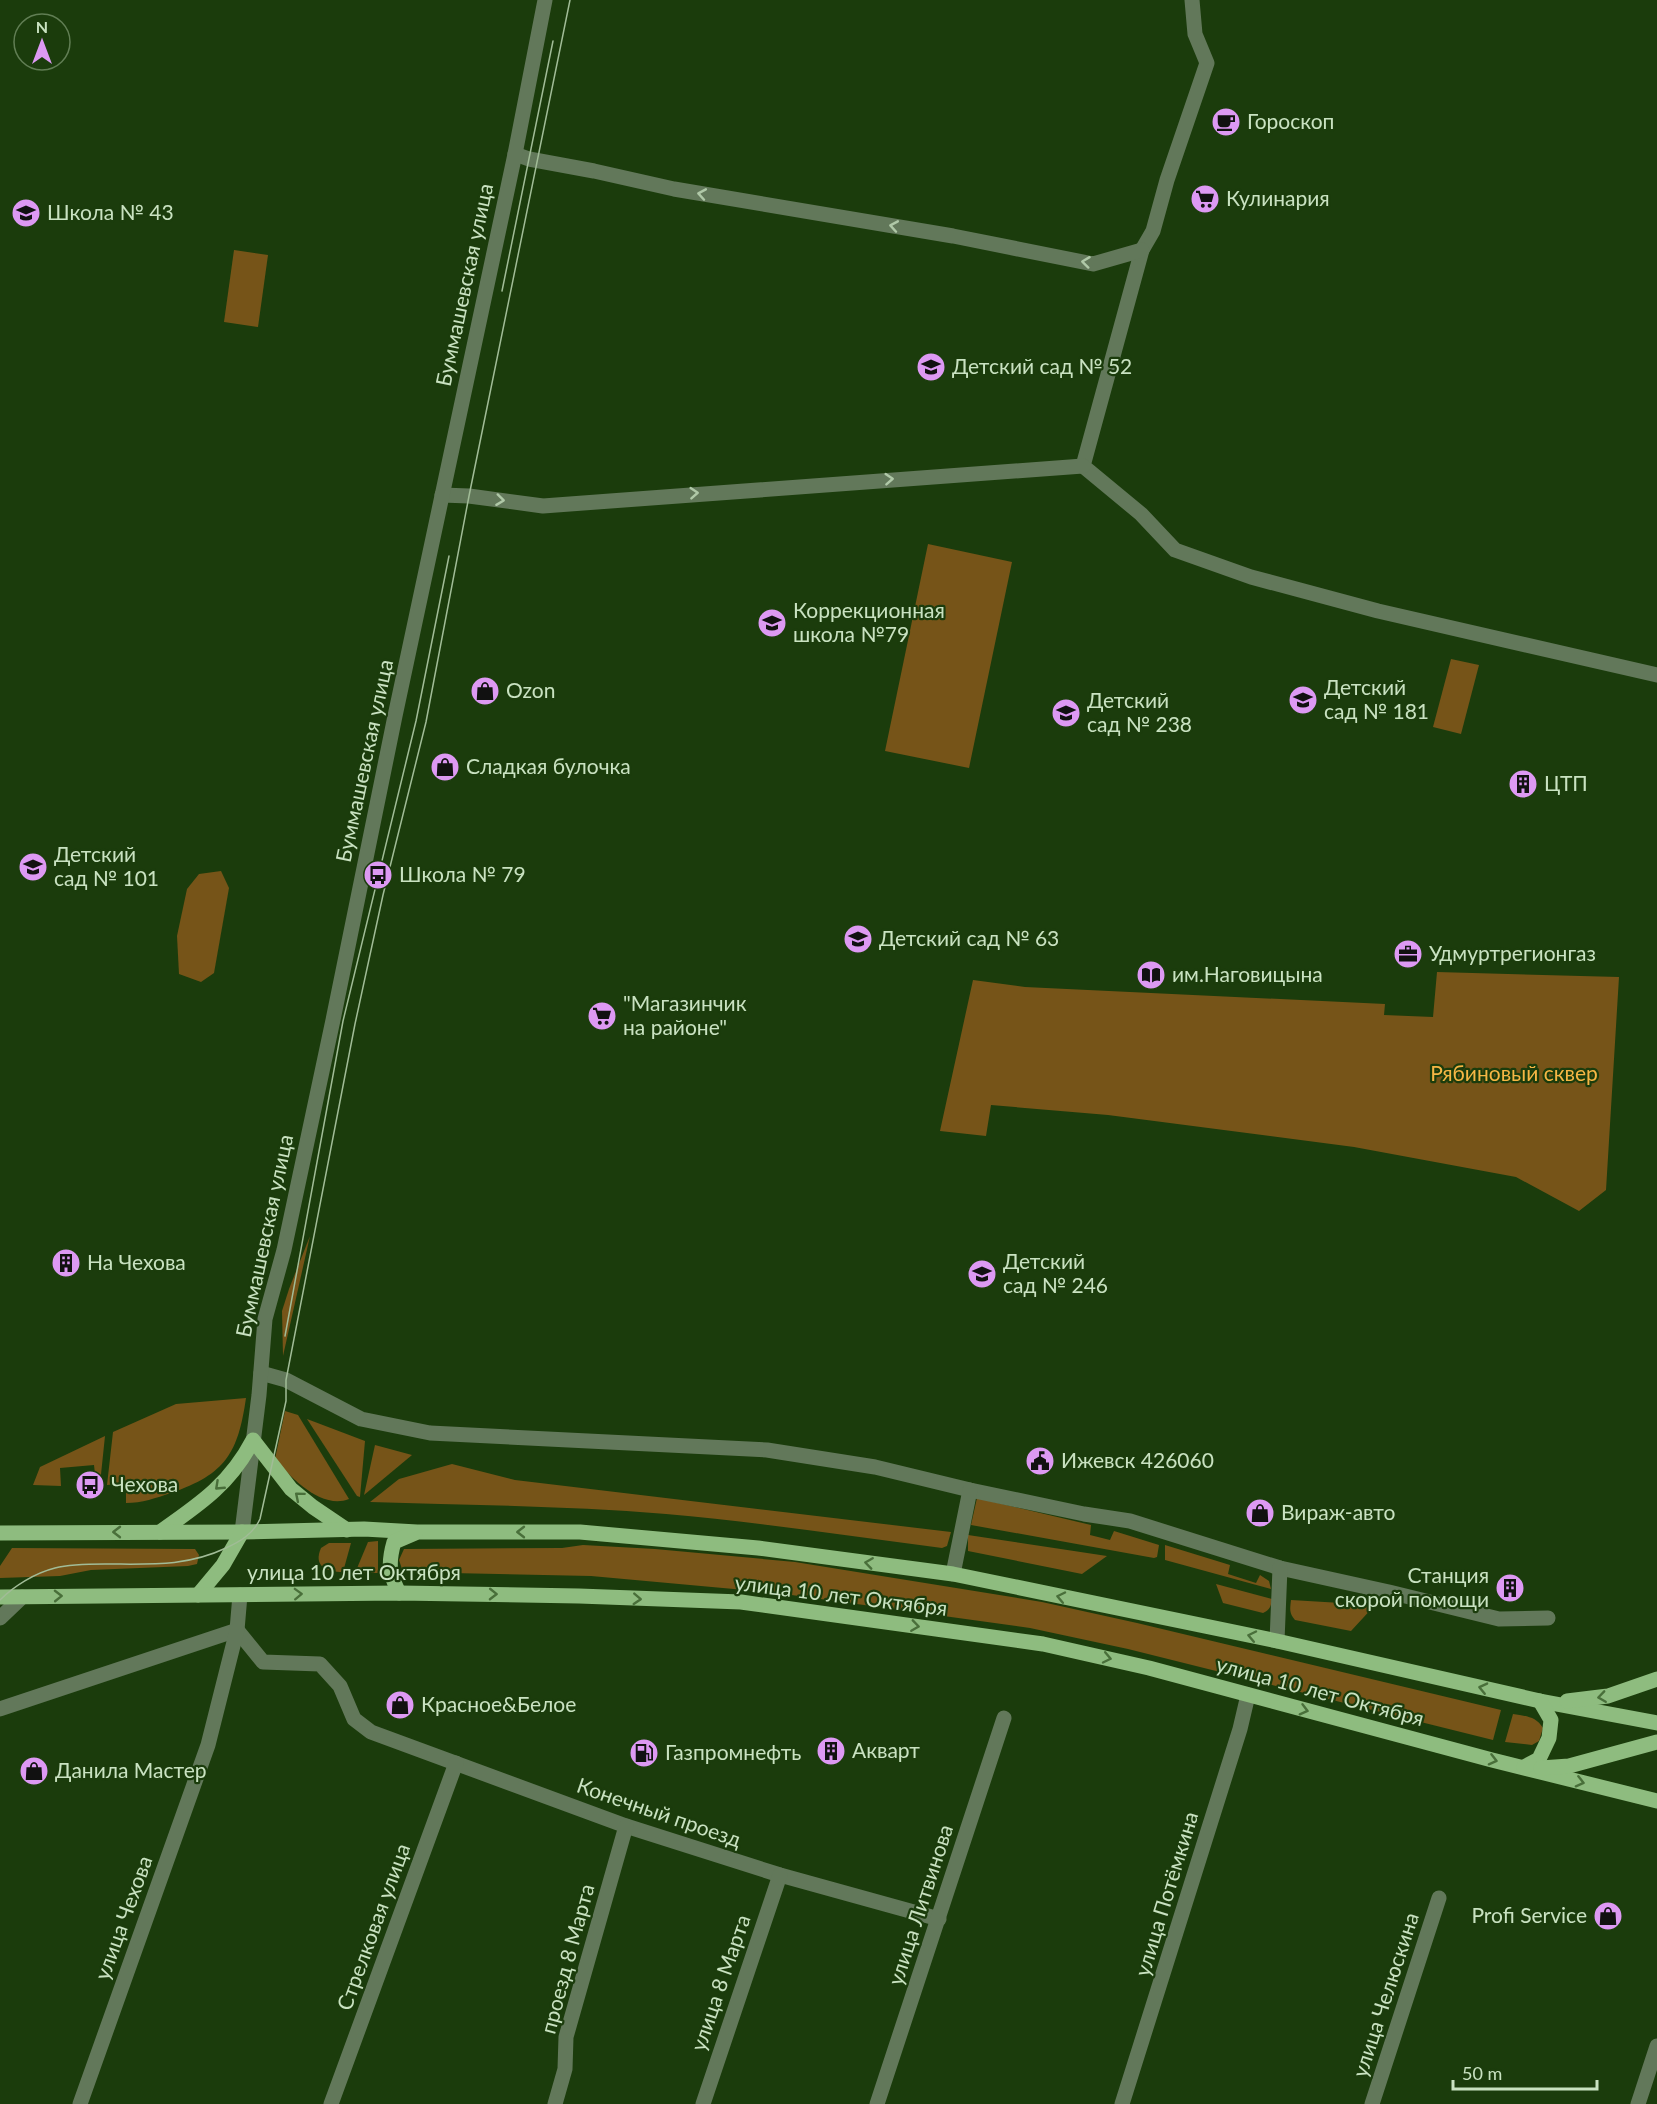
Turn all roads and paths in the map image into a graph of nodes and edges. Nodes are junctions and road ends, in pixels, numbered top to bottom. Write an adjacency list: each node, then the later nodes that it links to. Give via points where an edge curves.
1 (545, 0): 3 (street, Буммашевская улица)
2 (1192, 0): 4 (street, via 1195,34 1207,63 1153,231)
3 (515, 154): 4 (street, one-way to 3, via 1093,264 674,189); 6 (street, Буммашевская улица)
4 (1142, 250): 5 (street)
5 (1083, 466): 6 (street, one-way to 5, via 543,506); 7 (street, via 1141,514 1175,550 1251,577 1378,611)
6 (442, 495): 8 (street, Буммашевская улица, via 266,1319)
7 (1657, 675)
8 (261, 1373): 9 (street, Буммашевская улица); 10 (street, via 286,1380 361,1419 429,1433 766,1450 875,1467)
9 (253, 1440): 11 (main road, one-way to 9, via 291,1489); 12 (main road, one-way to 12, via 242,1462 223,1484); 13 (street, Буммашевская улица)
10 (970, 1490): 16 (street, via 1130,1521); 17 (street)
11 (347, 1530): 13 (main road, улица 10 лет Октября); 14 (main road, улица 10 лет Октября)
12 (160, 1532): 13 (main road, улица 10 лет Октября); 15 (main road, улица 10 лет Октября, one-way to 15)
13 (242, 1532): 19 (main road, via 223,1565)
14 (417, 1532): 17 (main road, улица 10 лет Октября, one-way to 14, via 758,1548 580,1532); 18 (main road, via 394,1542 389,1559 391,1577)
15 (0, 1533)
16 (1280, 1568): 24 (street, via 1499,1619); 26 (street)
17 (953, 1574): 26 (main road, улица 10 лет Октября, one-way to 17)
18 (399, 1593): 20 (main road, улица 10 лет Октября, one-way to 18); 28 (main road, улица 10 лет Октября, one-way to 28, via 741,1602 1043,1644)
19 (198, 1595): 20 (main road, улица 10 лет Октября); 22 (main road, улица 10 лет Октября, one-way to 19)
20 (240, 1595): 25 (street, улица Чехова)
21 (0, 1597): 22 (main road, улица 10 лет Октября)
22 (22, 1597): 23 (street)
23 (0, 1618)
24 (1548, 1618)
25 (237, 1630): 30 (street); 34 (street, Конечный проезд, via 263,1662 320,1664 340,1686 354,1719 371,1732); 42 (street, улица Чехова, via 208,1745)
26 (1277, 1641): 29 (main road, улица 10 лет Октября, one-way to 26)
27 (1657, 1679): 29 (main road, one-way to 29, via 1608,1696)
28 (1248, 1695): 35 (main road, улица 10 лет Октября, one-way to 35); 47 (street, улица Потёмкина)
29 (1540, 1701): 32 (main road, улица 10 лет Октября); 35 (main road, via 1551,1720 1549,1738 1539,1759)
30 (0, 1709)
31 (1004, 1718): 40 (street, улица Литвинова)
32 (1657, 1723)
33 (1657, 1742): 35 (main road, via 1569,1766)
34 (456, 1763): 37 (street, Конечный проезд); 43 (street, Стрелковая улица)
35 (1523, 1768): 36 (main road, улица 10 лет Октября, one-way to 36)
36 (1657, 1801)
37 (626, 1826): 38 (street, Конечный проезд); 44 (street, проезд 8 Марта, via 566,2037 565,2069)
38 (780, 1875): 40 (street, Конечный проезд); 45 (street, улица 8 Марта)
39 (1439, 1898): 48 (street, улица Челюскина)
40 (939, 1918): 46 (street, улица Литвинова)
41 (1657, 2046): 49 (street)
42 (80, 2104)
43 (331, 2104)
44 (555, 2104)
45 (703, 2104)
46 (877, 2104)
47 (1122, 2104)
48 (1372, 2104)
49 (1638, 2104)

